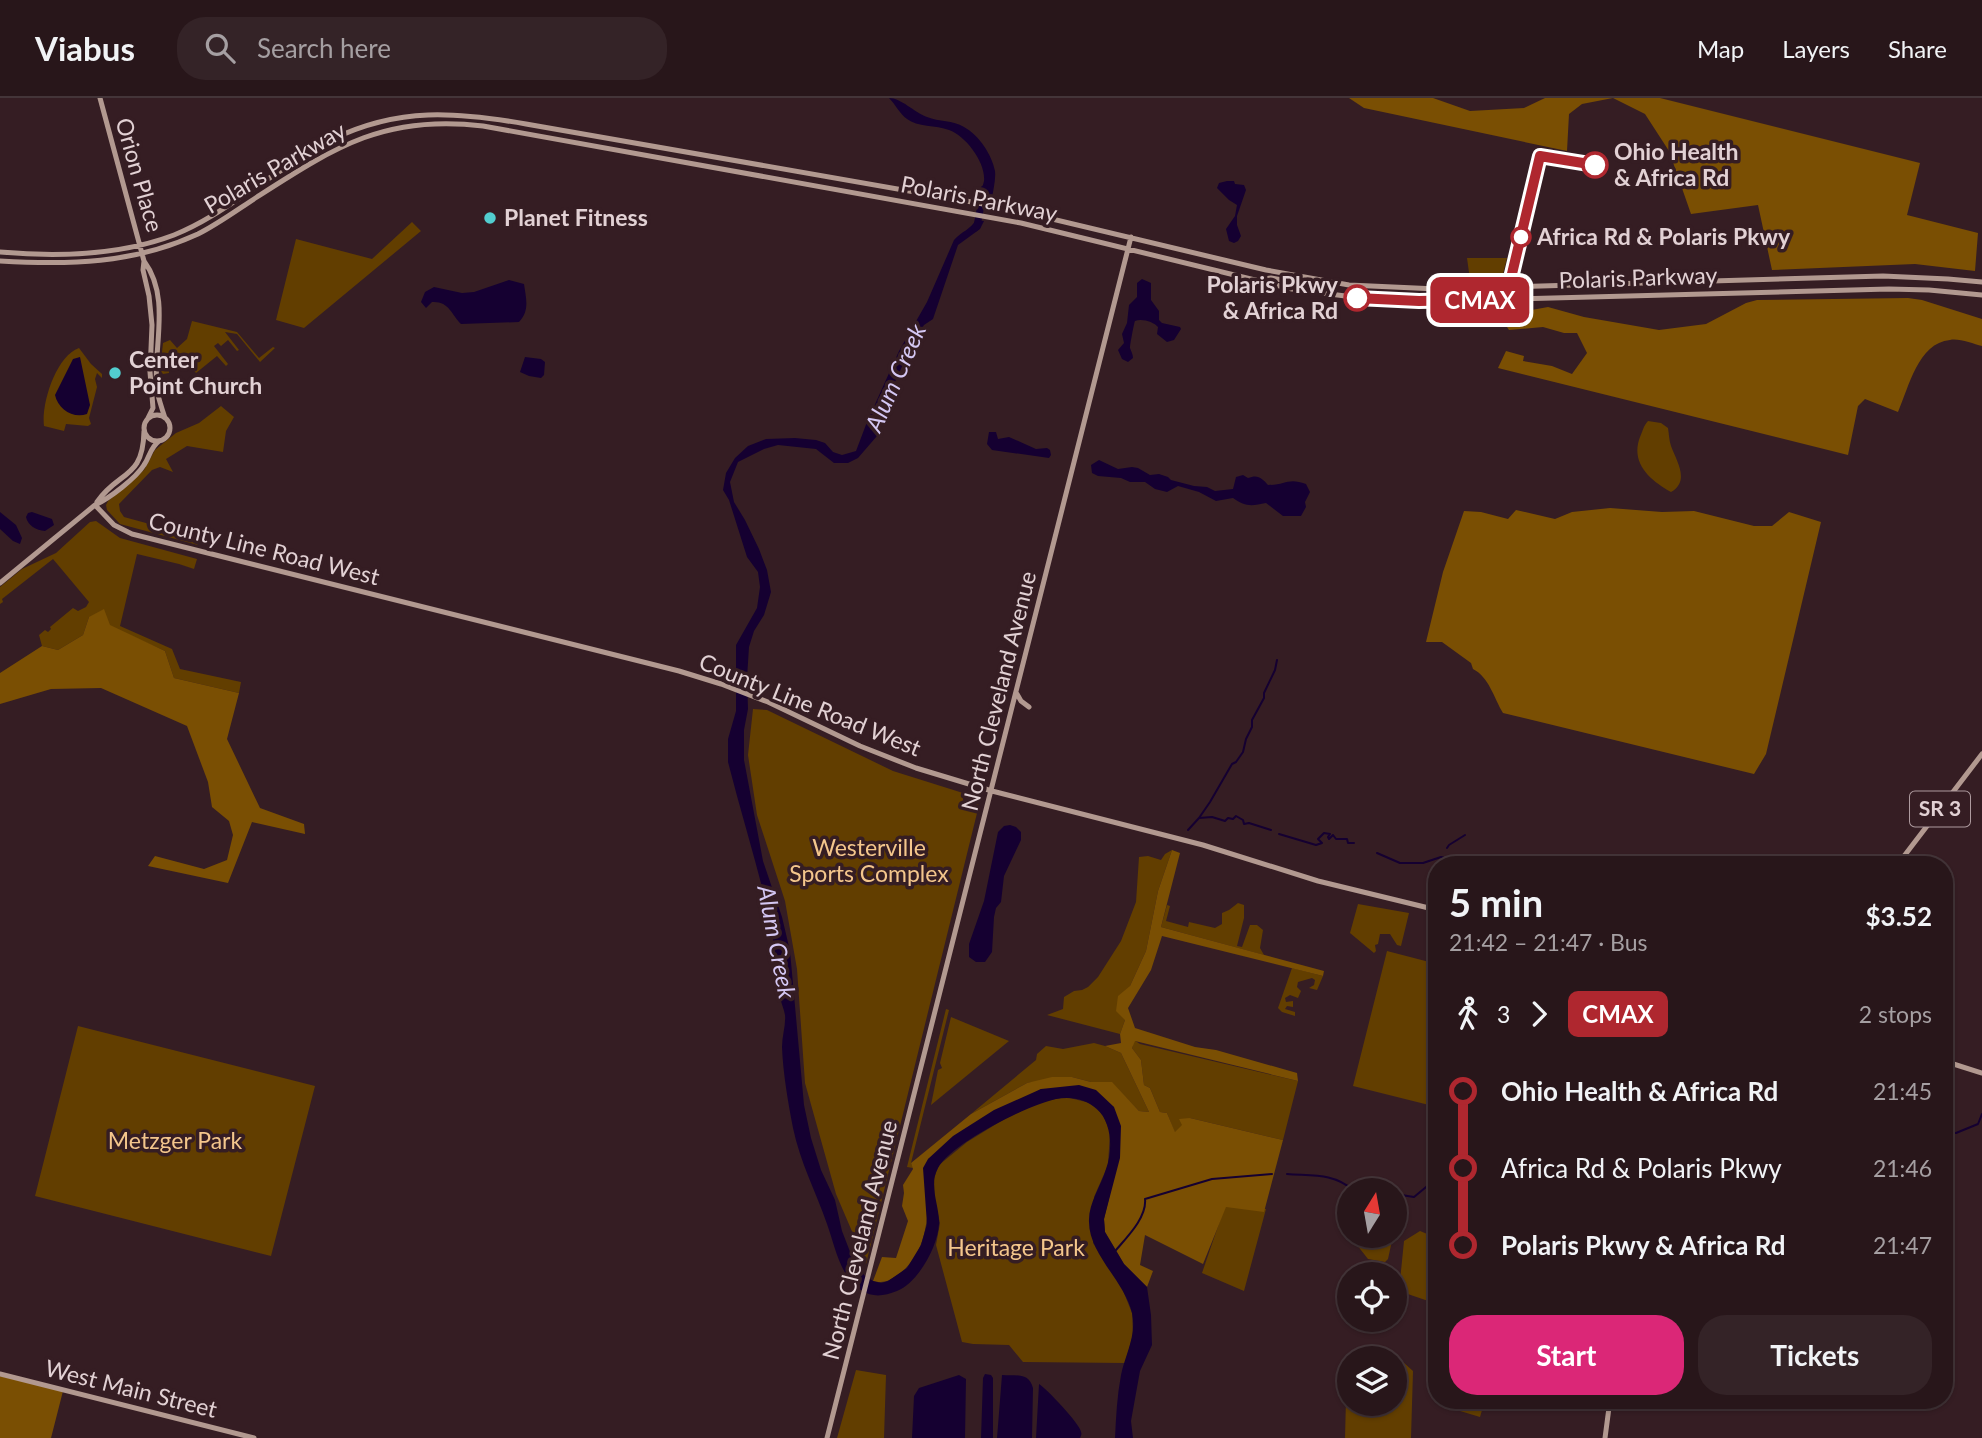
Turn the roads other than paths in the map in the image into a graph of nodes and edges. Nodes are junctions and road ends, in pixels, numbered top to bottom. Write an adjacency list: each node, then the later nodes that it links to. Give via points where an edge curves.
1 (100, 98): 3 (main road, Orion Place)
2 (1131, 237): 3 (main road, Polaris Parkway, via 936,195 464,114 429,114 335,138 196,225); 4 (main road, North Cleveland Avenue); 11 (main road, Polaris Parkway)
3 (141, 245): 5 (main road, Polaris Parkway, via 73,254); 6 (main road, Orion Place)
4 (1128, 249): 6 (main road, Polaris Parkway, via 933,207 483,126 433,123 395,128 345,144 212,226); 9 (main road, Polaris Parkway); 21 (main road, North Cleveland Avenue)
5 (0, 252)
6 (143, 253): 7 (main road, Polaris Parkway, via 73,264); 8 (main road, Orion Place)
7 (0, 261)
8 (144, 261): 13 (main road, Orion Place, via 152,326); 14 (main road, Orion Place, via 158,304)
9 (1254, 280): 11 (main road, via 1271,278 1322,287); 12 (main road, Polaris Parkway, via 1321,294 1419,301 1886,289)
10 (1982, 282): 11 (main road, Polaris Parkway, via 1883,276 1437,289)
11 (1332, 283)
12 (1982, 295)
13 (150, 381): 14 (main road); 16 (main road, Orion Place, via 153,408)
14 (160, 404): 15 (main road, Orion Place)
15 (165, 418): 16 (main road, via 157,415); 18 (main road, via 170,430)
16 (147, 420): 17 (main road)
17 (144, 431): 18 (main road, via 151,440); 19 (main road, via 138,463)
18 (159, 441): 19 (main road, via 142,468)
19 (95, 505): 20 (main road); 24 (main road, County Line Road West, via 114,525 132,534 721,684 882,756)
20 (0, 583)
21 (1016, 692): 22 (main road, North Cleveland Avenue); 22 (main road, via 1029,707)
22 (1012, 712): 24 (main road, North Cleveland Avenue)
23 (1982, 754): 25 (main road, SR 3)
24 (992, 791): 26 (main road, County Line Road West); 32 (main road, North Cleveland Avenue)
25 (1904, 856)
26 (1428, 908)
27 (1953, 1063): 28 (main road)
28 (1982, 1073)
29 (0, 1374): 31 (main road, West Main Street)
30 (1610, 1409): 33 (main road)
31 (254, 1438)
32 (827, 1438)
33 (1605, 1438)

